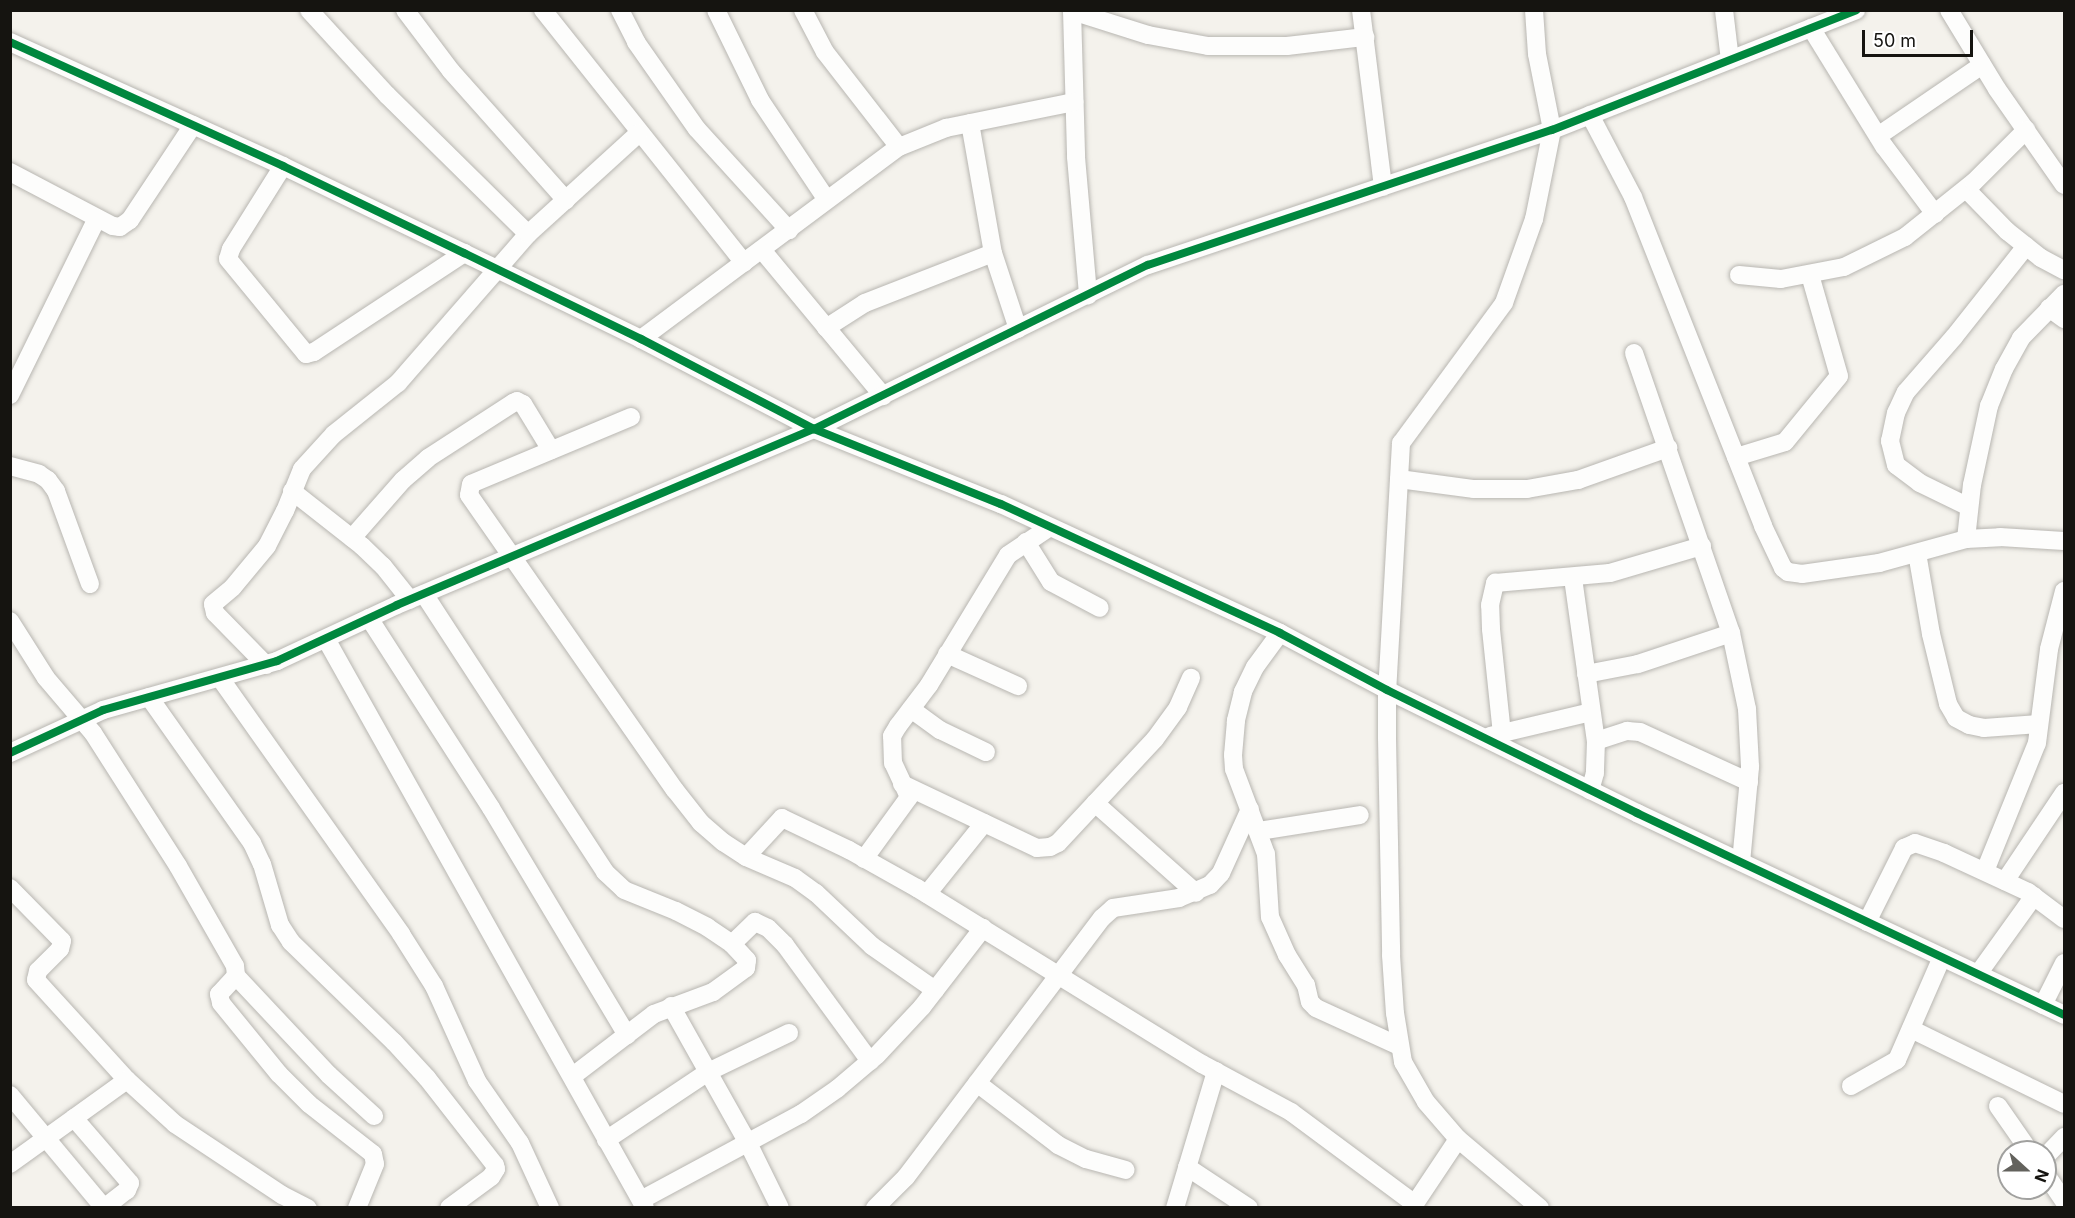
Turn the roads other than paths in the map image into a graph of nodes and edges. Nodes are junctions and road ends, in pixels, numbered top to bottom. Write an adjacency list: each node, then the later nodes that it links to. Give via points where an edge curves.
1 (309, 10): 37 (street, via 387,95)
2 (405, 10): 32 (street, via 451,70)
3 (543, 10): 24 (street)
4 (620, 10): 36 (street, via 636,42 697,129)
5 (716, 10): 33 (street, via 760,100)
6 (803, 10): 26 (street, via 825,52)
7 (1361, 10): 14 (street)
8 (1534, 10): 22 (street, via 1537,54)
9 (1724, 10): 16 (street)
10 (1856, 10): 13 (street)
11 (1949, 10): 17 (street)
12 (1072, 11): 14 (street, via 1148,35 1208,46 1287,46); 18 (street)
13 (1811, 28): 16 (street); 25 (street)
14 (1365, 37): 30 (street)
15 (10, 42): 21 (street)
16 (1730, 60): 19 (street)
17 (1982, 64): 23 (street); 25 (street)
18 (1074, 102): 20 (street); 48 (street)
19 (1590, 115): 22 (street); 61 (street, via 1633,197)
20 (970, 123): 26 (street); 41 (street)
21 (193, 125): 27 (street); 35 (street, via 130,220 120,227)
22 (1552, 130): 30 (street); 63 (street, via 1534,219 1504,303 1401,444)
23 (2026, 130): 29 (street); 31 (street)
24 (639, 133): 32 (street); 42 (street)
25 (1878, 136): 34 (street)
26 (899, 147): 33 (street)
27 (283, 166): 40 (street); 40 (street, via 228,259 306,354)
28 (10, 172): 35 (street)
29 (2064, 185)
30 (1383, 187): 48 (street, via 1148,265)
31 (1966, 189): 34 (street); 38 (street)
32 (566, 200): 37 (street)
33 (827, 200): 36 (street)
34 (1935, 213): 46 (street, via 1905,237 1844,267)
35 (97, 218): 55 (street)
36 (789, 230): 39 (street)
37 (528, 234): 43 (street)
38 (2026, 246): 44 (street); 65 (street, via 1906,392 1894,422 1890,441 1896,465 1920,483)
39 (762, 250): 42 (street); 51 (street)
40 (464, 253): 43 (street)
41 (993, 253): 51 (street, via 865,303); 52 (street)
42 (744, 263): 53 (street)
43 (497, 269): 53 (street); 64 (street, via 398,383 314,452)
44 (2064, 270)
45 (1739, 275): 46 (street, via 1781,279)
46 (1810, 275): 61 (street, via 1839,376 1785,442)
47 (2064, 294): 49 (street)
48 (1088, 295): 52 (street)
49 (2049, 308): 50 (street); 65 (street, via 2021,338 1992,397)
50 (2064, 319)
51 (826, 328): 56 (street)
52 (1018, 329): 56 (street)
53 (641, 339): 58 (street)
54 (1634, 353): 59 (street)
55 (10, 395)
56 (883, 396): 58 (street)
57 (631, 417): 60 (street)
58 (814, 429): 66 (street); 73 (street)
59 (1668, 448): 63 (street, via 1578,480 1527,489 1474,489); 71 (street)
60 (551, 450): 67 (street, via 523,404 517,401 428,458); 73 (street, via 468,487 469,495)
61 (1736, 457): 72 (street, via 1779,562 1788,572 1890,561)
62 (10, 466): 75 (street, via 39,474 56,491)
63 (1399, 479): 90 (street)
64 (292, 491): 67 (street); 85 (street, via 267,546 233,587 213,604 215,613)
65 (1969, 507): 68 (street)
66 (1050, 527): 70 (street); 81 (street)
67 (352, 538): 77 (street)
68 (1966, 538): 69 (street); 72 (street)
69 (2064, 541)
70 (1026, 542): 78 (street, via 1051,582); 84 (street, via 999,567)
71 (1702, 546): 74 (street, via 1610,573); 82 (street)
72 (1917, 553): 95 (street, via 1947,704 1956,718 1984,728)
73 (513, 558): 77 (street); 109 (street, via 675,790 701,823)
74 (1573, 578): 86 (street); 96 (street, via 1506,580 1492,587)
75 (90, 584)
76 (2064, 591): 95 (street, via 2049,649)
77 (417, 597): 79 (street); 121 (street, via 605,872 624,890 676,911)
78 (1100, 608)
79 (369, 618): 83 (street); 133 (street, via 491,808)
80 (10, 621): 94 (street, via 46,678)
81 (1280, 633): 90 (street); 105 (street, via 1251,675 1236,721 1234,769)
82 (1731, 633): 86 (street, via 1638,664); 100 (street, via 1747,709)
83 (326, 639): 85 (street); 138 (street)
84 (947, 654): 89 (street); 92 (street)
85 (266, 665): 87 (street)
86 (1586, 674): 93 (street)
87 (220, 678): 91 (street); 161 (street, via 434,986 477,1081 520,1143)
88 (1191, 678): 104 (street, via 1169,722)
89 (1018, 686)
90 (1387, 690): 96 (street); 134 (street, via 1390,955)
91 (148, 697): 94 (street); 160 (street, via 252,843 280,925 291,942 427,1078 495,1165 491,1177)
92 (911, 709): 98 (street, via 940,730); 101 (street, via 892,736 893,763)
93 (1591, 712): 96 (street); 97 (street)
94 (82, 719): 99 (street); 126 (street, via 178,866)
95 (2039, 724): 112 (street, via 2037,743 2023,783)
96 (1493, 736): 102 (street)
97 (1596, 741): 100 (street, via 1627,731 1640,732); 102 (street)
98 (986, 752)
99 (10, 753)
100 (1749, 782): 111 (street)
101 (902, 784): 107 (street); 110 (street, via 908,793 907,802)
102 (1590, 790): 111 (street)
103 (2064, 793): 113 (street)
104 (1095, 803): 107 (street, via 1058,843 1043,849); 114 (street)
105 (1250, 809): 108 (street); 114 (street, via 1221,873)
106 (1360, 815): 108 (street)
107 (984, 823): 115 (street)
108 (1259, 831): 134 (street, via 1266,854 1270,916 1306,985 1310,1002)
109 (746, 857): 110 (street, via 782,818); 127 (street, via 795,878 872,946)
110 (864, 859): 115 (street)
111 (1741, 862): 119 (street)
112 (1985, 871): 113 (street); 119 (street, via 1921,844 1909,844)
113 (2005, 881): 117 (street)
114 (1196, 893): 125 (street, via 1113,908)
115 (927, 894): 120 (street)
116 (14, 896): 139 (street, via 62,941 60,950 38,971 36,980)
117 (2034, 896): 118 (street); 124 (street)
118 (2064, 919)
119 (1867, 922): 122 (street)
120 (983, 928): 125 (street); 127 (street)
121 (732, 944): 129 (street, via 747,960 746,968 713,992); 135 (street, via 755,922 768,928 785,945)
122 (1942, 957): 124 (street); 131 (street)
123 (2064, 963): 128 (street)
124 (1978, 974): 128 (street)
125 (1059, 975): 136 (street); 140 (street)
126 (237, 976): 145 (street, via 329,1075); 159 (street, via 219,994 221,1004 279,1074 375,1158)
127 (935, 990): 135 (street)
128 (2043, 1005): 130 (street)
129 (671, 1006): 133 (street); 137 (street)
130 (2064, 1015)
131 (1911, 1029): 141 (street, via 1893,1064); 143 (street)
132 (789, 1033): 137 (street)
133 (627, 1035): 138 (street)
134 (1399, 1046): 148 (street, via 1403,1062 1425,1102)
135 (870, 1061): 151 (street, via 801,1114)
136 (1215, 1071): 153 (street); 157 (street, via 1291,1112)
137 (708, 1072): 149 (street); 151 (street)
138 (573, 1076): 149 (street)
139 (127, 1080): 146 (street); 158 (street, via 175,1124)
140 (977, 1083): 154 (street, via 1058,1145 1086,1159); 163 (street, via 906,1177)
141 (1851, 1086)
142 (10, 1095): 147 (street)
143 (2064, 1104)
144 (1998, 1106): 150 (street)
145 (374, 1116)
146 (74, 1118): 147 (street); 156 (street, via 129,1180 130,1187)
147 (46, 1139): 152 (street); 156 (street)
148 (1458, 1139): 157 (street); 166 (street)
149 (606, 1140): 155 (street)
150 (2022, 1140)
151 (748, 1143): 155 (street); 162 (street)
152 (10, 1164)
153 (1187, 1167): 164 (street); 165 (street)
154 (1126, 1170)
155 (643, 1204)
156 (109, 1206)
157 (1414, 1206)
158 (308, 1208)
159 (357, 1208)
160 (449, 1208)
161 (550, 1208)
162 (780, 1208)
163 (875, 1208)
164 (1175, 1208)
165 (1249, 1208)
166 (1540, 1208)

